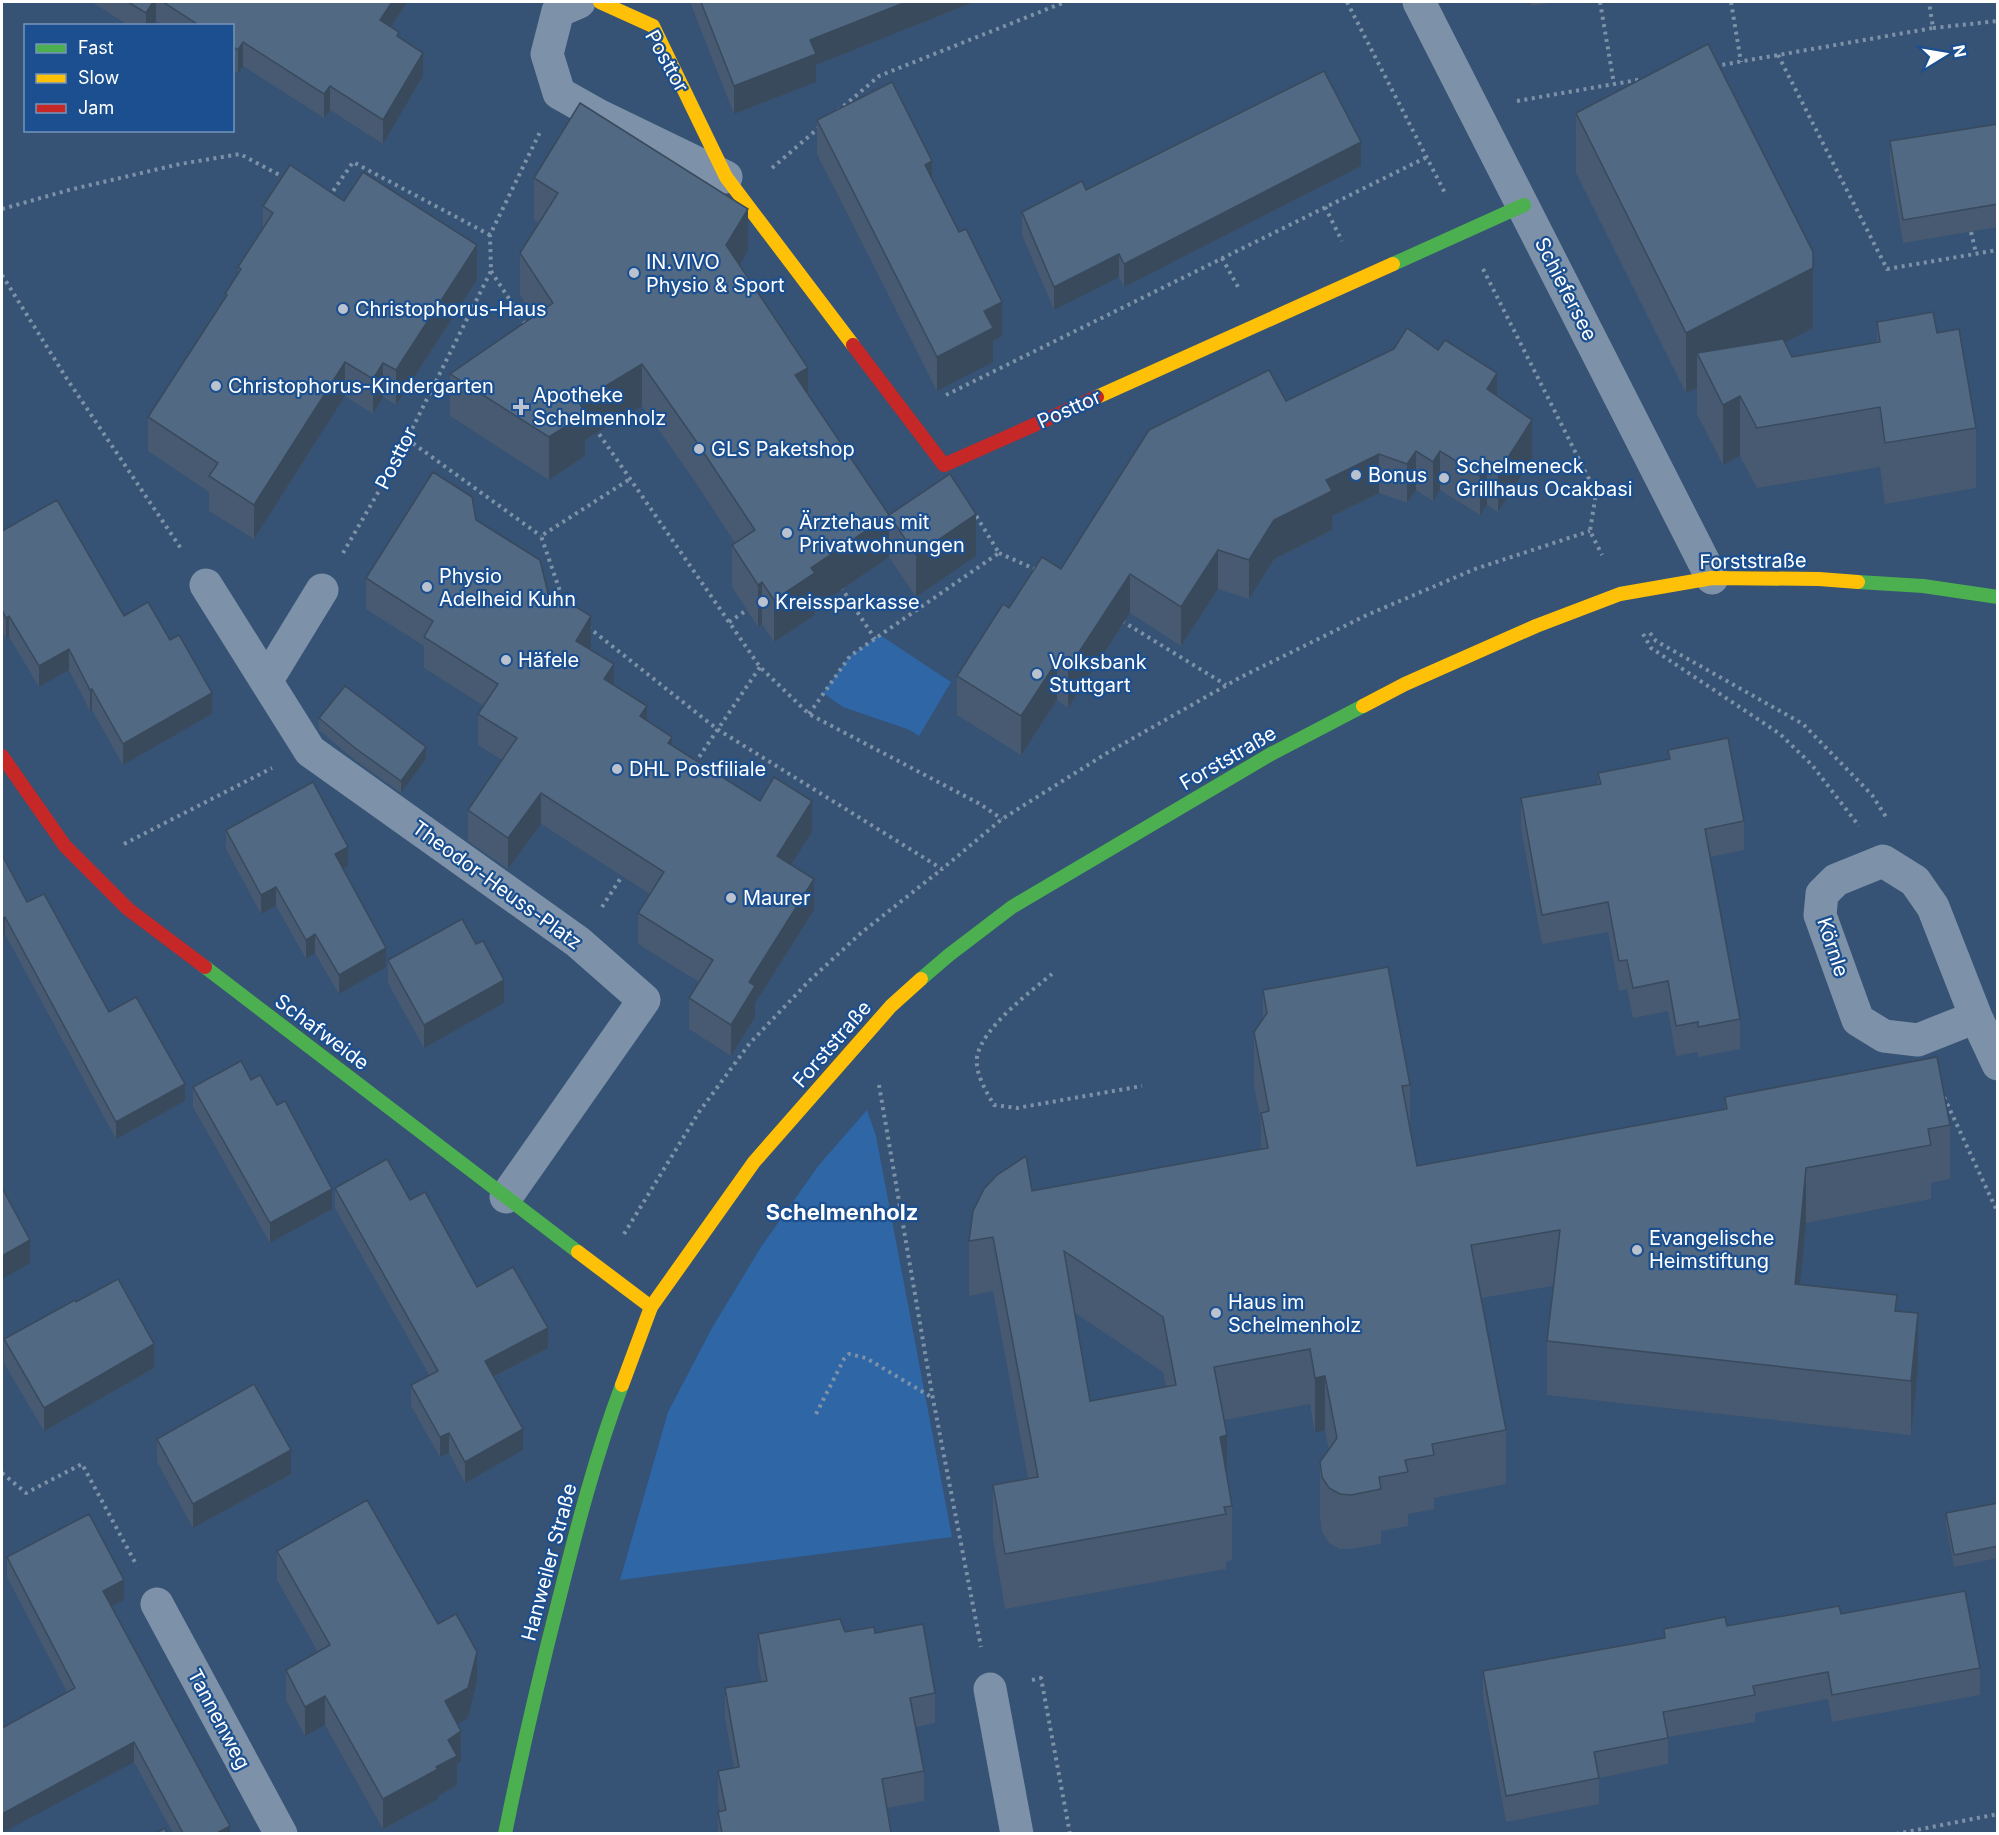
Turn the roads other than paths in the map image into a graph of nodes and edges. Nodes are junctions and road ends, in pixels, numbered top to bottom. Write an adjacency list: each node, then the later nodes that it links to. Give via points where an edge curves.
1 (579, 2): 4 (street, Posttor, via 558,11 547,54 559,93)
2 (600, 2): 4 (street, Posttor, via 653,27)
3 (1419, 2): 5 (street, Schiefersee)
4 (733, 186): 5 (street, Posttor, via 944,465)
5 (1524, 205): 6 (street, Schiefersee)
6 (1712, 578): 9 (street, Forststraße, via 1819,579 1923,586); 15 (street, Forststraße, via 1620,594 1405,684 1271,754 1012,907 891,1006 754,1162)
7 (206, 585): 10 (street, Theodor-Heuss-Platz)
8 (322, 590): 10 (street)
9 (1998, 597)
10 (267, 680): 14 (street, Theodor-Heuss-Platz, via 310,751 579,942 644,1000)
11 (2, 756): 14 (street, Schafweide, via 65,846 128,909)
12 (1976, 1017): 12 (street, Körnle, via 1933,907 1915,881 1894,868 1836,880 1822,894 1820,915 1858,1020 1884,1036 1918,1040); 13 (street)
13 (1998, 1064)
14 (506, 1197): 15 (street, Schafweide)
15 (651, 1307): 19 (street, Hanweiler Straße, via 611,1414 576,1531)
16 (157, 1604): 18 (street, Tannenweg)
17 (990, 1689): 20 (street)
18 (281, 1833)
19 (505, 1833)
20 (1017, 1833)

